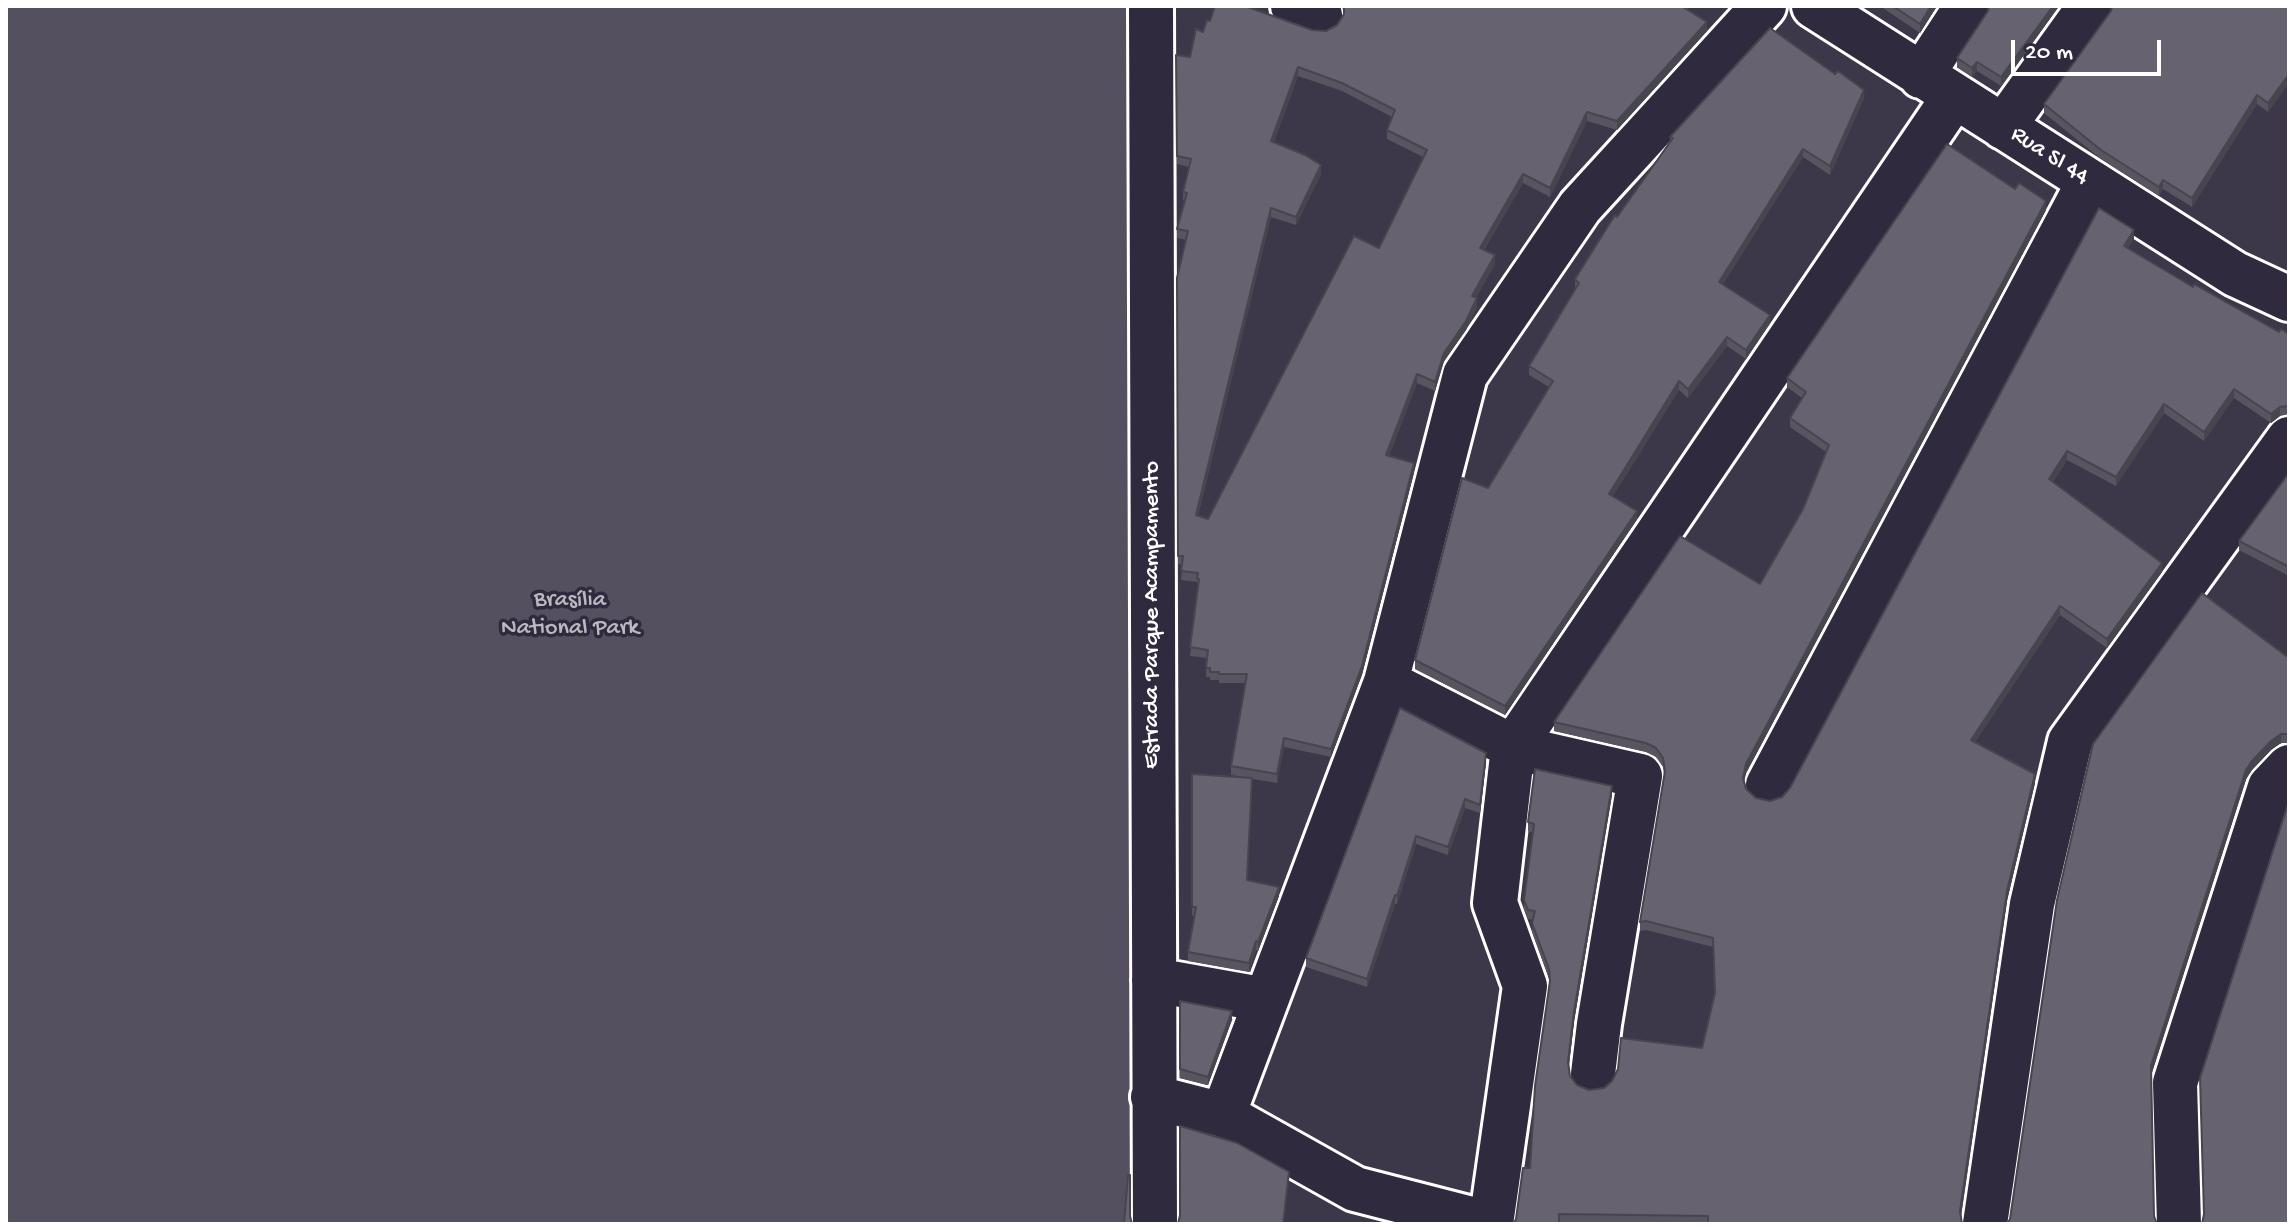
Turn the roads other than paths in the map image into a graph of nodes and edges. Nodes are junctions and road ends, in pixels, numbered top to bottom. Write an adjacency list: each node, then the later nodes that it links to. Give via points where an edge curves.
1 (1151, 6): 15 (street, Estrada Parque Acampamento)
2 (1764, 6): 11 (street, via 1580,207 1465,375)
3 (1814, 6): 6 (street, Rua Sl 44)
4 (1967, 6): 6 (street)
5 (2090, 6): 7 (street)
6 (1938, 86): 7 (street, Rua Sl 44); 12 (street)
7 (2003, 127): 8 (street, Rua Sl 44)
8 (2089, 182): 9 (street, Rua Sl 44, via 2235,274); 14 (street)
9 (2289, 299)
10 (2289, 439): 22 (street, via 2070,742 2032,904)
11 (1386, 682): 12 (street); 16 (street)
12 (1513, 747): 17 (street, via 1640,776); 20 (street, via 1495,903 1525,986 1491,1224)
13 (2289, 767): 23 (street, via 2270,787 2175,1083)
14 (1768, 785)
15 (1154, 980): 16 (street); 18 (street, Estrada Parque Acampamento)
16 (1266, 1000): 19 (street)
17 (1593, 1074)
18 (1153, 1097): 19 (street); 21 (street, Estrada Parque Acampamento)
19 (1223, 1115): 20 (street)
20 (1354, 1206)
21 (1155, 1224)
22 (1985, 1224)
23 (2179, 1224)

